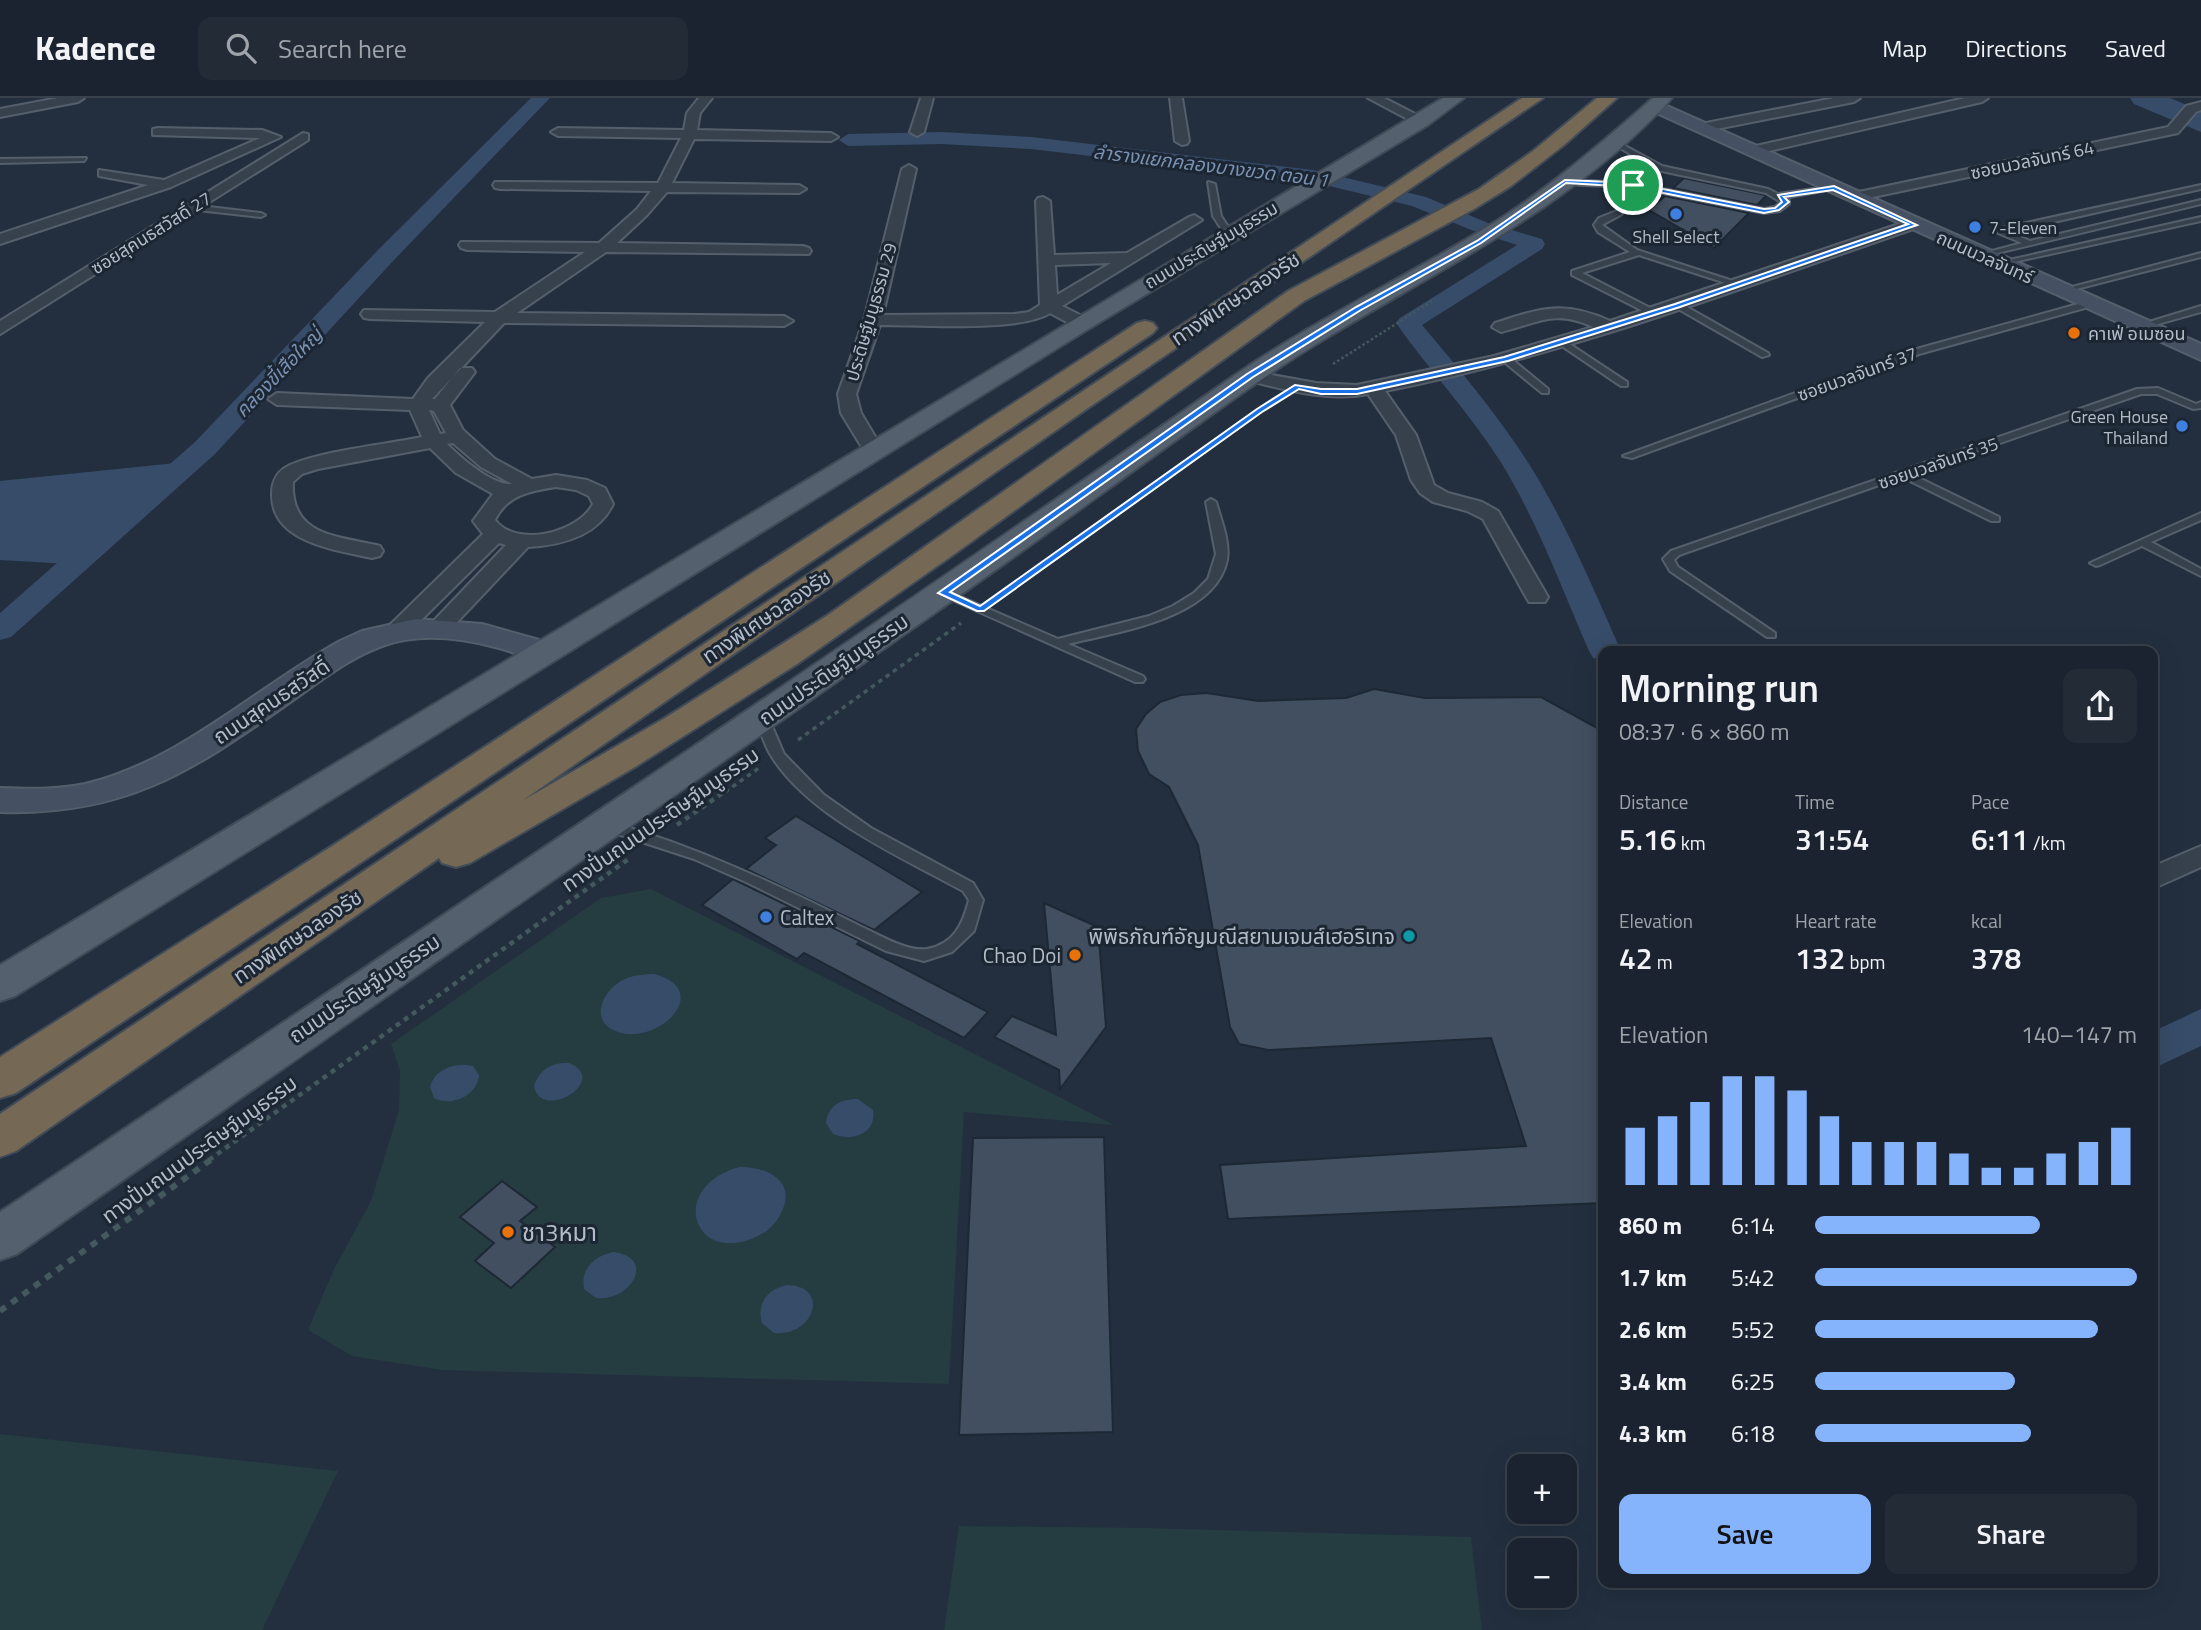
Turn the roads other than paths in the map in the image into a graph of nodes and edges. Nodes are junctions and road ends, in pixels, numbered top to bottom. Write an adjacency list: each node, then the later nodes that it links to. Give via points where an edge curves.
1 (706, 98): 21 (street, via 694,113)
2 (721, 98): 21 (street)
3 (928, 98): 20 (street)
4 (1176, 98): 24 (street)
5 (1374, 98): 16 (street)
6 (1455, 98): 16 (main road, ถนนประดิษฐ์มนูธรรม)
7 (1534, 98): 122 (highway, ทางพิเศษฉลองรัช)
8 (1608, 98): 122 (highway, via 1520,170 1451,213 1296,296 1229,341 890,586 715,702 590,780)
9 (1854, 98): 17 (street)
10 (1982, 98): 26 (street)
11 (71, 99): 15 (street)
12 (1493, 102): 124 (highway, ทางพิเศษฉลองรัช)
13 (1660, 102): 17 (main road, ถนนนวลจันทร์); 25 (main road, ถนนประดิษฐ์มนูธรรม)
14 (2196, 107): 41 (street, ซอยนวลจันทร์ 64, via 2173,130)
15 (0, 113)
16 (1422, 121): 52 (main road, ถนนประดิษฐ์มนูธรรม)
17 (1706, 127): 26 (main road, ถนนนวลจันทร์)
18 (158, 132): 32 (street, via 274,137)
19 (558, 132): 21 (street)
20 (917, 132)
21 (697, 136): 23 (street); 35 (street); 36 (street)
22 (303, 137): 44 (street, ซอยสุคนธสวัสดิ์ 27)
23 (831, 137)
24 (1182, 141)
25 (1614, 142): 31 (main road, ถนนประดิษฐ์มนูธรรม); 40 (lane, via 1660,168)
26 (1756, 150): 38 (main road, ถนนนวลจันทร์)
27 (84, 159): 28 (lane)
28 (0, 161)
29 (909, 169): 74 (street, ประดิษฐ์มนูธรรม 29)
30 (104, 173): 32 (street)
31 (1565, 182): 40 (lane, via 1633,185 1764,211 1786,202); 85 (main road, ถนนประดิษฐ์มนูธรรม, via 1496,231)
32 (166, 184): 50 (street)
33 (1211, 184): 52 (lane, via 1217,216)
34 (500, 185): 35 (street)
35 (663, 187): 36 (street); 56 (street)
36 (681, 187): 39 (street); 57 (street)
37 (2201, 187): 54 (lane, via 2001,231)
38 (1834, 188): 40 (lane); 41 (main road, ถนนนวลจันทร์)
39 (799, 189)
40 (1780, 196)
41 (1854, 197): 51 (main road, ถนนนวลจันทร์)
42 (1043, 201): 63 (street)
43 (2201, 202): 54 (lane)
44 (192, 207): 47 (lane); 80 (street, ซอยสุคนธสวัสดิ์ 27)
45 (1619, 212): 59 (lane, via 1598,225)
46 (21, 215): 50 (street)
47 (261, 215)
48 (2201, 219): 62 (lane)
49 (1194, 220): 61 (street)
50 (57, 221): 53 (street)
51 (1914, 225): 62 (main road, ถนนนวลจันทร์); 64 (street)
52 (1229, 234): 76 (main road, ถนนประดิษฐ์มนูธรรม)
53 (0, 239)
54 (2029, 243): 62 (lane)
55 (467, 245): 56 (street)
56 (603, 247): 57 (street); 72 (street)
57 (624, 248): 58 (street); 73 (street)
58 (803, 251)
59 (1634, 251): 64 (lane); 70 (lane, via 1576,274)
60 (2201, 255): 65 (lane)
61 (1129, 258): 63 (street); 68 (street)
62 (1990, 259): 65 (main road, ถนนนวลจันทร์)
63 (1045, 260): 68 (street)
64 (1738, 284): 67 (street)
65 (2061, 291): 66 (main road, ถนนนวลจันทร์)
66 (2090, 304): 77 (main road, ถนนนวลจันทร์); 96 (lane, ซอยนวลจันทร์ 37, via 1916,352)
67 (1678, 305): 70 (street); 83 (lane)
68 (1049, 306): 74 (street, via 1024,318); 76 (street)
69 (2201, 309): 77 (lane)
70 (1653, 313): 79 (street)
71 (370, 314): 72 (street)
72 (500, 317): 73 (street); 90 (street)
73 (521, 318): 75 (street); 91 (street, via 456,383)
74 (873, 320): 95 (street, ประดิษฐ์มนูธรรม 29, via 847,394 851,413)
75 (784, 321)
76 (1082, 323): 95 (main road, ถนนประดิษฐ์มนูธรรม)
77 (2140, 326): 82 (main road, ถนนนวลจันทร์)
78 (1501, 327): 79 (street, via 1556,310 1580,313)
79 (1608, 327): 81 (street)
80 (0, 329)
81 (1562, 342): 84 (street); 86 (lane)
82 (2201, 353)
83 (1765, 355)
84 (1506, 359): 87 (street); 88 (lane)
85 (1250, 376): 87 (street, via 1321,391); 109 (main road, ถนนประดิษฐ์มนูธรรม)
86 (1624, 384)
87 (1373, 389): 110 (street, via 1403,427 1416,456 1418,477 1428,491 1481,506 1491,515)
88 (1545, 391)
89 (277, 400): 90 (street)
90 (418, 405): 91 (street); 94 (street)
91 (441, 405): 93 (street)
92 (2199, 407): 97 (lane, ซอยนวลจันทร์ 35, via 2158,391 2140,391)
93 (456, 437): 94 (street); 98 (street, via 486,464)
94 (432, 441): 99 (street, via 463,470); 106 (street, via 313,464 283,480 282,502 300,531)
95 (873, 450): 115 (main road, ถนนประดิษฐ์มนูธรรม)
96 (1628, 456)
97 (1905, 475): 102 (lane); 113 (lane, ซอยนวลจันทร์ 35, via 1668,559 1674,569)
98 (529, 485): 99 (street); 104 (street, via 580,484 597,492 603,504 596,518 577,530)
99 (507, 493): 103 (street, via 491,505 484,521)
100 (1211, 502): 114 (lane, via 1222,560 1214,583 1187,605)
101 (2201, 516): 105 (lane)
102 (1995, 519)
103 (496, 534): 104 (street); 112 (street)
104 (522, 541): 111 (street)
105 (2141, 542): 107 (lane); 108 (lane)
106 (372, 551)
107 (2096, 563)
108 (2201, 573)
109 (943, 593): 114 (lane); 117 (main road, ถนนประดิษฐ์มนูธรรม)
110 (1538, 597)
111 (439, 629): 112 (main road, ถนนสุคนธสวัสดิ์); 115 (main road, ถนนสุคนธสวัสดิ์, via 499,637)
112 (396, 632): 118 (main road, ถนนสุคนธสวัสดิ์, via 372,638 329,661 186,758 155,773 110,791 73,799 40,803)
113 (1771, 635)
114 (1056, 643): 116 (lane)
115 (545, 652): 123 (main road, ถนนประดิษฐ์มนูธรรม)
116 (1139, 679)
117 (762, 717): 119 (main road, ถนนประดิษฐ์มนูธรรม); 119 (lane, via 777,755 849,821 968,887 976,900 969,927 947,948 924,955 891,947 751,878 656,840)
118 (0, 800)
119 (604, 825): 126 (main road, ถนนประดิษฐ์มนูธรรม)
120 (2201, 856): 121 (street)
121 (2158, 876)
122 (246, 971): 125 (highway, ทางพิเศษฉลองรัช)
123 (0, 985)
124 (0, 1080)
125 (0, 1138)
126 (0, 1239)

